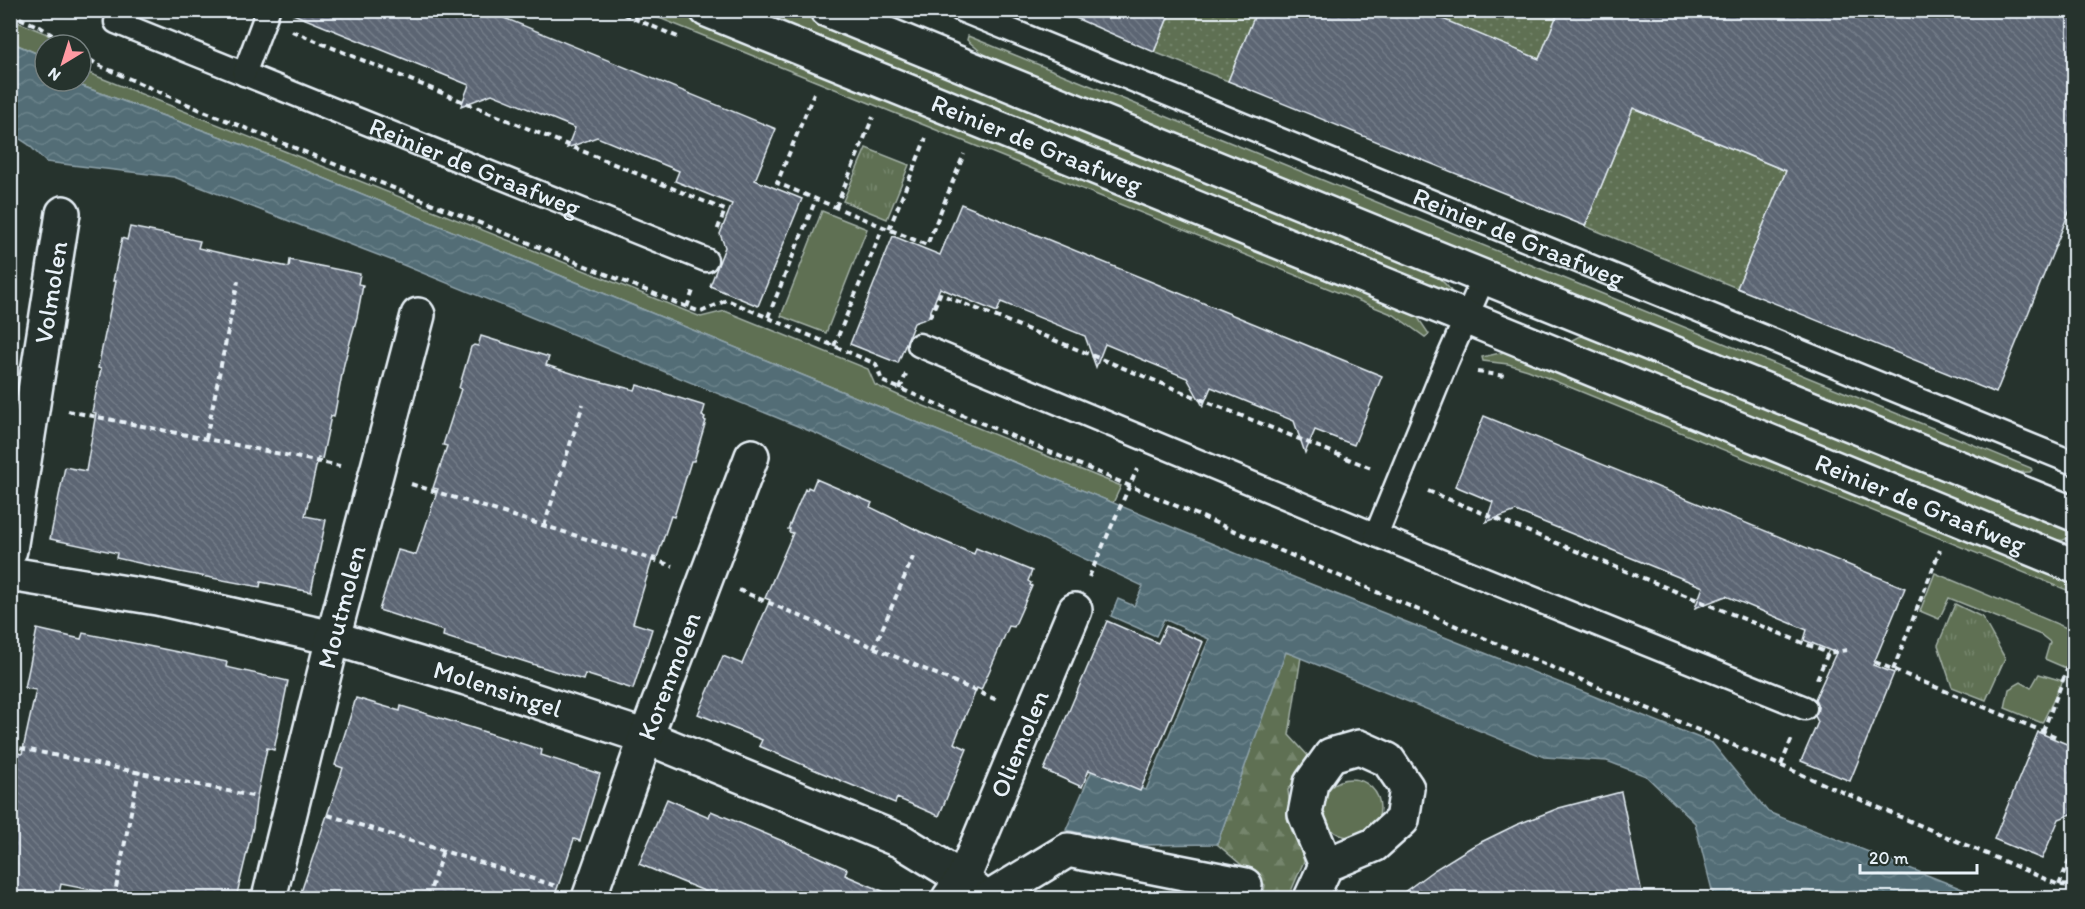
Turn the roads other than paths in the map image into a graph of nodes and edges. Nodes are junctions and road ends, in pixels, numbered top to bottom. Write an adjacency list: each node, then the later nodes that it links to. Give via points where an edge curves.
1 (707, 10): 11 (street, Reinier de Graafweg)
2 (827, 10): 9 (street, Reinier de Graafweg)
3 (961, 10): 14 (lane, Reinier de Graafweg)
4 (267, 15): 6 (lane)
5 (116, 22): 6 (lane, Reinier de Graafweg)
6 (244, 75): 8 (lane, Reinier de Graafweg)
7 (63, 213): 17 (street, Volmolen)
8 (706, 260)
9 (1484, 277): 11 (lane, Reinier de Graafweg); 15 (street, Reinier de Graafweg)
10 (418, 315): 21 (street, Moutmolen)
11 (1465, 317): 16 (lane, Reinier de Graafweg); 18 (street, Reinier de Graafweg)
12 (919, 345): 16 (lane)
13 (752, 456): 23 (street, Korenmolen)
14 (2074, 463)
15 (2074, 514)
16 (1376, 536): 22 (lane)
17 (10, 550)
18 (2074, 566)
19 (10, 574): 21 (street, Molensingel, via 157,598)
20 (1080, 598): 26 (street, Oliemolen, via 1031,715)
21 (333, 638): 23 (street, Molensingel); 27 (street, Moutmolen)
22 (1805, 708)
23 (646, 737): 26 (street, Molensingel, via 901,841); 28 (street, Korenmolen)
24 (1326, 865): 30 (street)
25 (1245, 885): 29 (street, via 1068,850)
26 (965, 892)
27 (269, 898)
28 (589, 898)
29 (989, 898)
30 (1311, 898)

